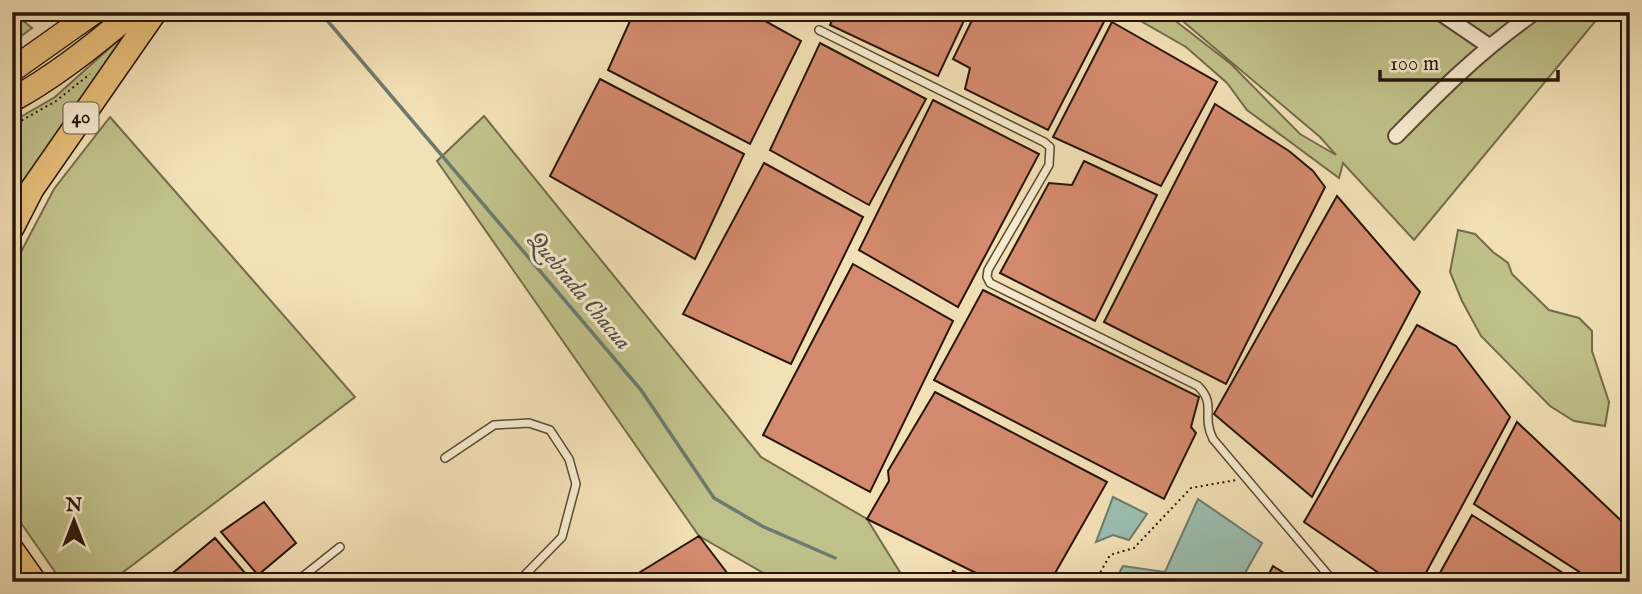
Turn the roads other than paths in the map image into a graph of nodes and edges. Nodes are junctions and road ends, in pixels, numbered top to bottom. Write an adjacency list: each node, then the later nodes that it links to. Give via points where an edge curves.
1 (94, 12): 8 (highway)
2 (133, 12): 9 (highway, 40, via 80,56)
3 (155, 12): 11 (highway, 40, via 32,189)
4 (1439, 12): 7 (street)
5 (1532, 12): 7 (street)
6 (819, 30): 18 (lane, via 1050,148 1049,165 988,270 990,283 1198,386 1207,395 1206,420 1213,439)
7 (1489, 46): 10 (street)
8 (12, 71)
9 (12, 100)
10 (1396, 136)
11 (12, 228)
12 (445, 458): 17 (lane, via 494,425 529,424 550,430 569,459 576,484 562,537)
13 (340, 547): 16 (lane)
14 (12, 548): 15 (main road)
15 (36, 582)
16 (296, 582)
17 (518, 582)
18 (1334, 582)

